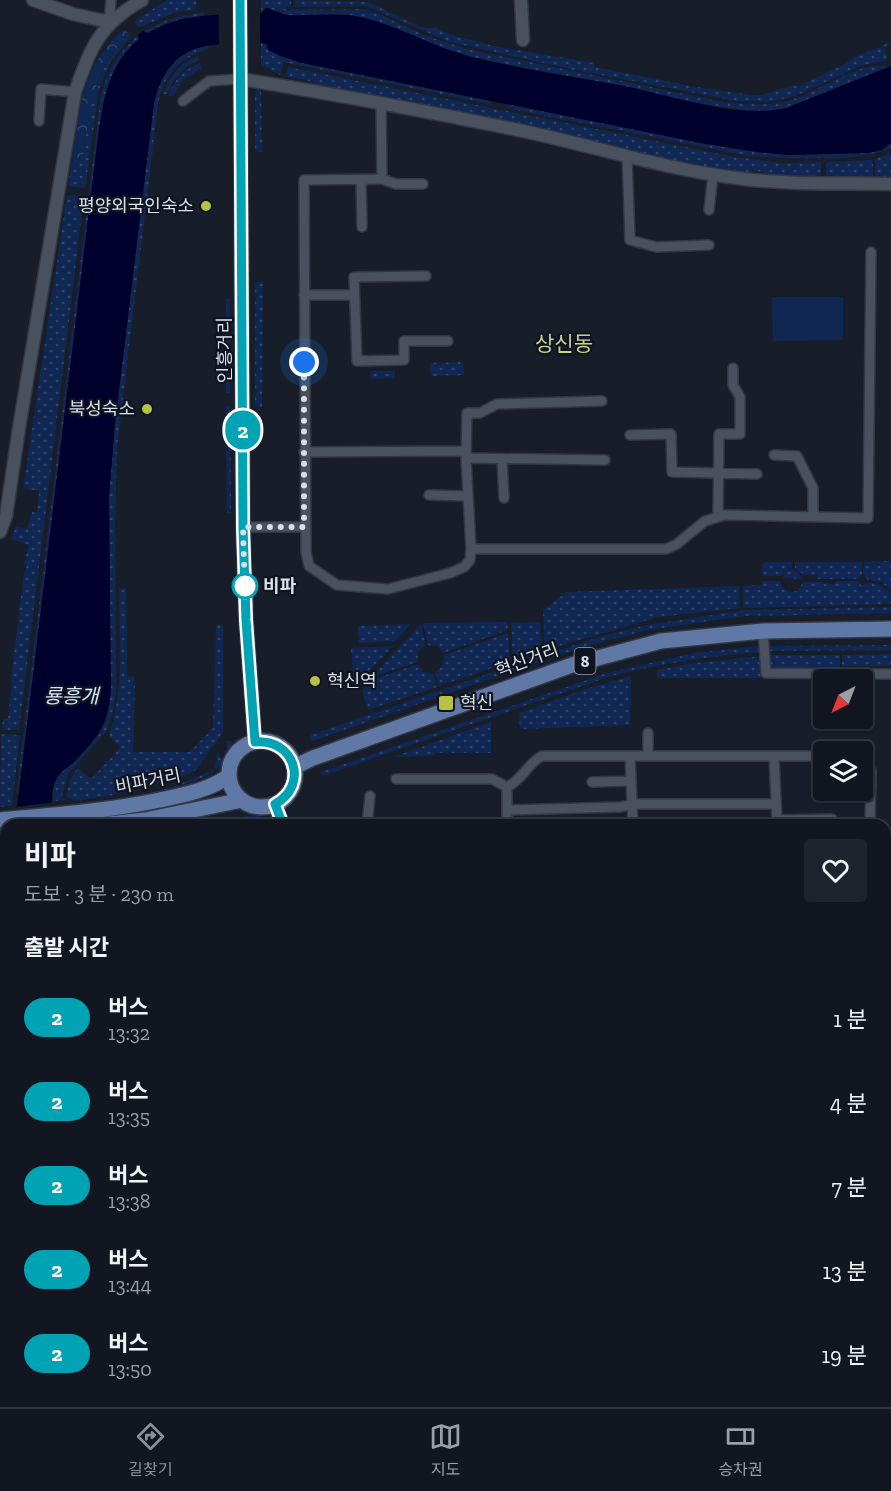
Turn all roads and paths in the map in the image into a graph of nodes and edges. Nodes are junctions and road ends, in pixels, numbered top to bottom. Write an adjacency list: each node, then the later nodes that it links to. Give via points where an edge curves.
1 (33, 0): 6 (street)
2 (111, 0): 6 (street)
3 (142, 0): 6 (street)
4 (240, 0): 8 (main road, 인흥거리)
5 (521, 0): 7 (street)
6 (109, 22): 9 (street, via 90,50)
7 (523, 40)
8 (240, 72): 10 (street, via 209,81); 11 (street); 42 (main road, 인흥거리)
9 (75, 92): 12 (street, via 41,89); 44 (street, via 6,516)
10 (183, 101)
11 (381, 104): 13 (street, via 519,130); 15 (street)
12 (39, 121)
13 (627, 156): 14 (street); 21 (street, via 630,240 656,247)
14 (713, 175): 18 (street, via 759,181); 19 (street)
15 (382, 179): 16 (street); 17 (street, via 396,184)
16 (362, 180): 20 (street); 24 (street, via 304,180)
17 (423, 184)
18 (891, 184)
19 (709, 210)
20 (362, 227)
21 (710, 245)
22 (871, 252): 41 (street, via 868,518)
23 (426, 276): 25 (street, via 354,277)
24 (304, 295): 25 (street); 30 (street)
25 (354, 295): 26 (street, via 357,361 405,360 404,341)
26 (448, 341)
27 (733, 368): 35 (street, via 734,385 740,397 740,434 719,434)
28 (602, 401): 31 (street, via 497,404 480,413 467,413)
29 (630, 435): 35 (street, via 671,434 672,471)
30 (304, 452): 31 (street); 43 (street)
31 (466, 455): 33 (street); 38 (street)
32 (774, 455): 41 (street, via 796,456 813,488)
33 (502, 460): 34 (street); 39 (street)
34 (605, 460)
35 (719, 472): 36 (street); 40 (street)
36 (757, 474)
37 (429, 495): 38 (street)
38 (468, 496): 45 (street)
39 (504, 498)
40 (718, 517): 41 (street); 45 (street, via 705,521 666,549)
41 (813, 517)
42 (243, 527): 43 (street); 50 (main road, 인흥거리)
43 (304, 527): 45 (street, via 309,566 337,585 388,588 450,573 464,567 470,560)
44 (0, 532)
45 (471, 549)
46 (891, 629): 47 (main road, 혁신거리 / 8)
47 (763, 631): 48 (street, via 766,673); 55 (main road, 혁신거리 / 8, via 661,641 572,664)
48 (891, 674)
49 (648, 733): 52 (street)
50 (255, 742): 55 (main road, via 273,743 283,749); 56 (main road, via 239,750)
51 (630, 756): 52 (street); 58 (street); 60 (street, via 542,756)
52 (648, 756): 54 (street)
53 (813, 756): 54 (street)
54 (774, 757): 66 (street)
55 (294, 767): 64 (main road, via 291,789)
56 (229, 776): 62 (main road, via 234,792); 68 (main road, 비파거리, via 216,785 142,804)
57 (396, 779): 60 (street, via 492,779)
58 (631, 781): 59 (street); 65 (street)
59 (592, 782)
60 (507, 787): 67 (street)
61 (370, 796): 71 (street)
62 (242, 800): 64 (main road, via 259,807); 69 (main road, 비파거리)
63 (871, 801): 75 (street)
64 (275, 804): 70 (main road)
65 (633, 804): 66 (street); 67 (street); 73 (street)
66 (776, 804): 74 (street)
67 (507, 810): 72 (street)
68 (0, 819)
69 (149, 819)
70 (281, 819)
71 (368, 819)
72 (507, 819)
73 (633, 819)
74 (777, 819)
75 (870, 819)

